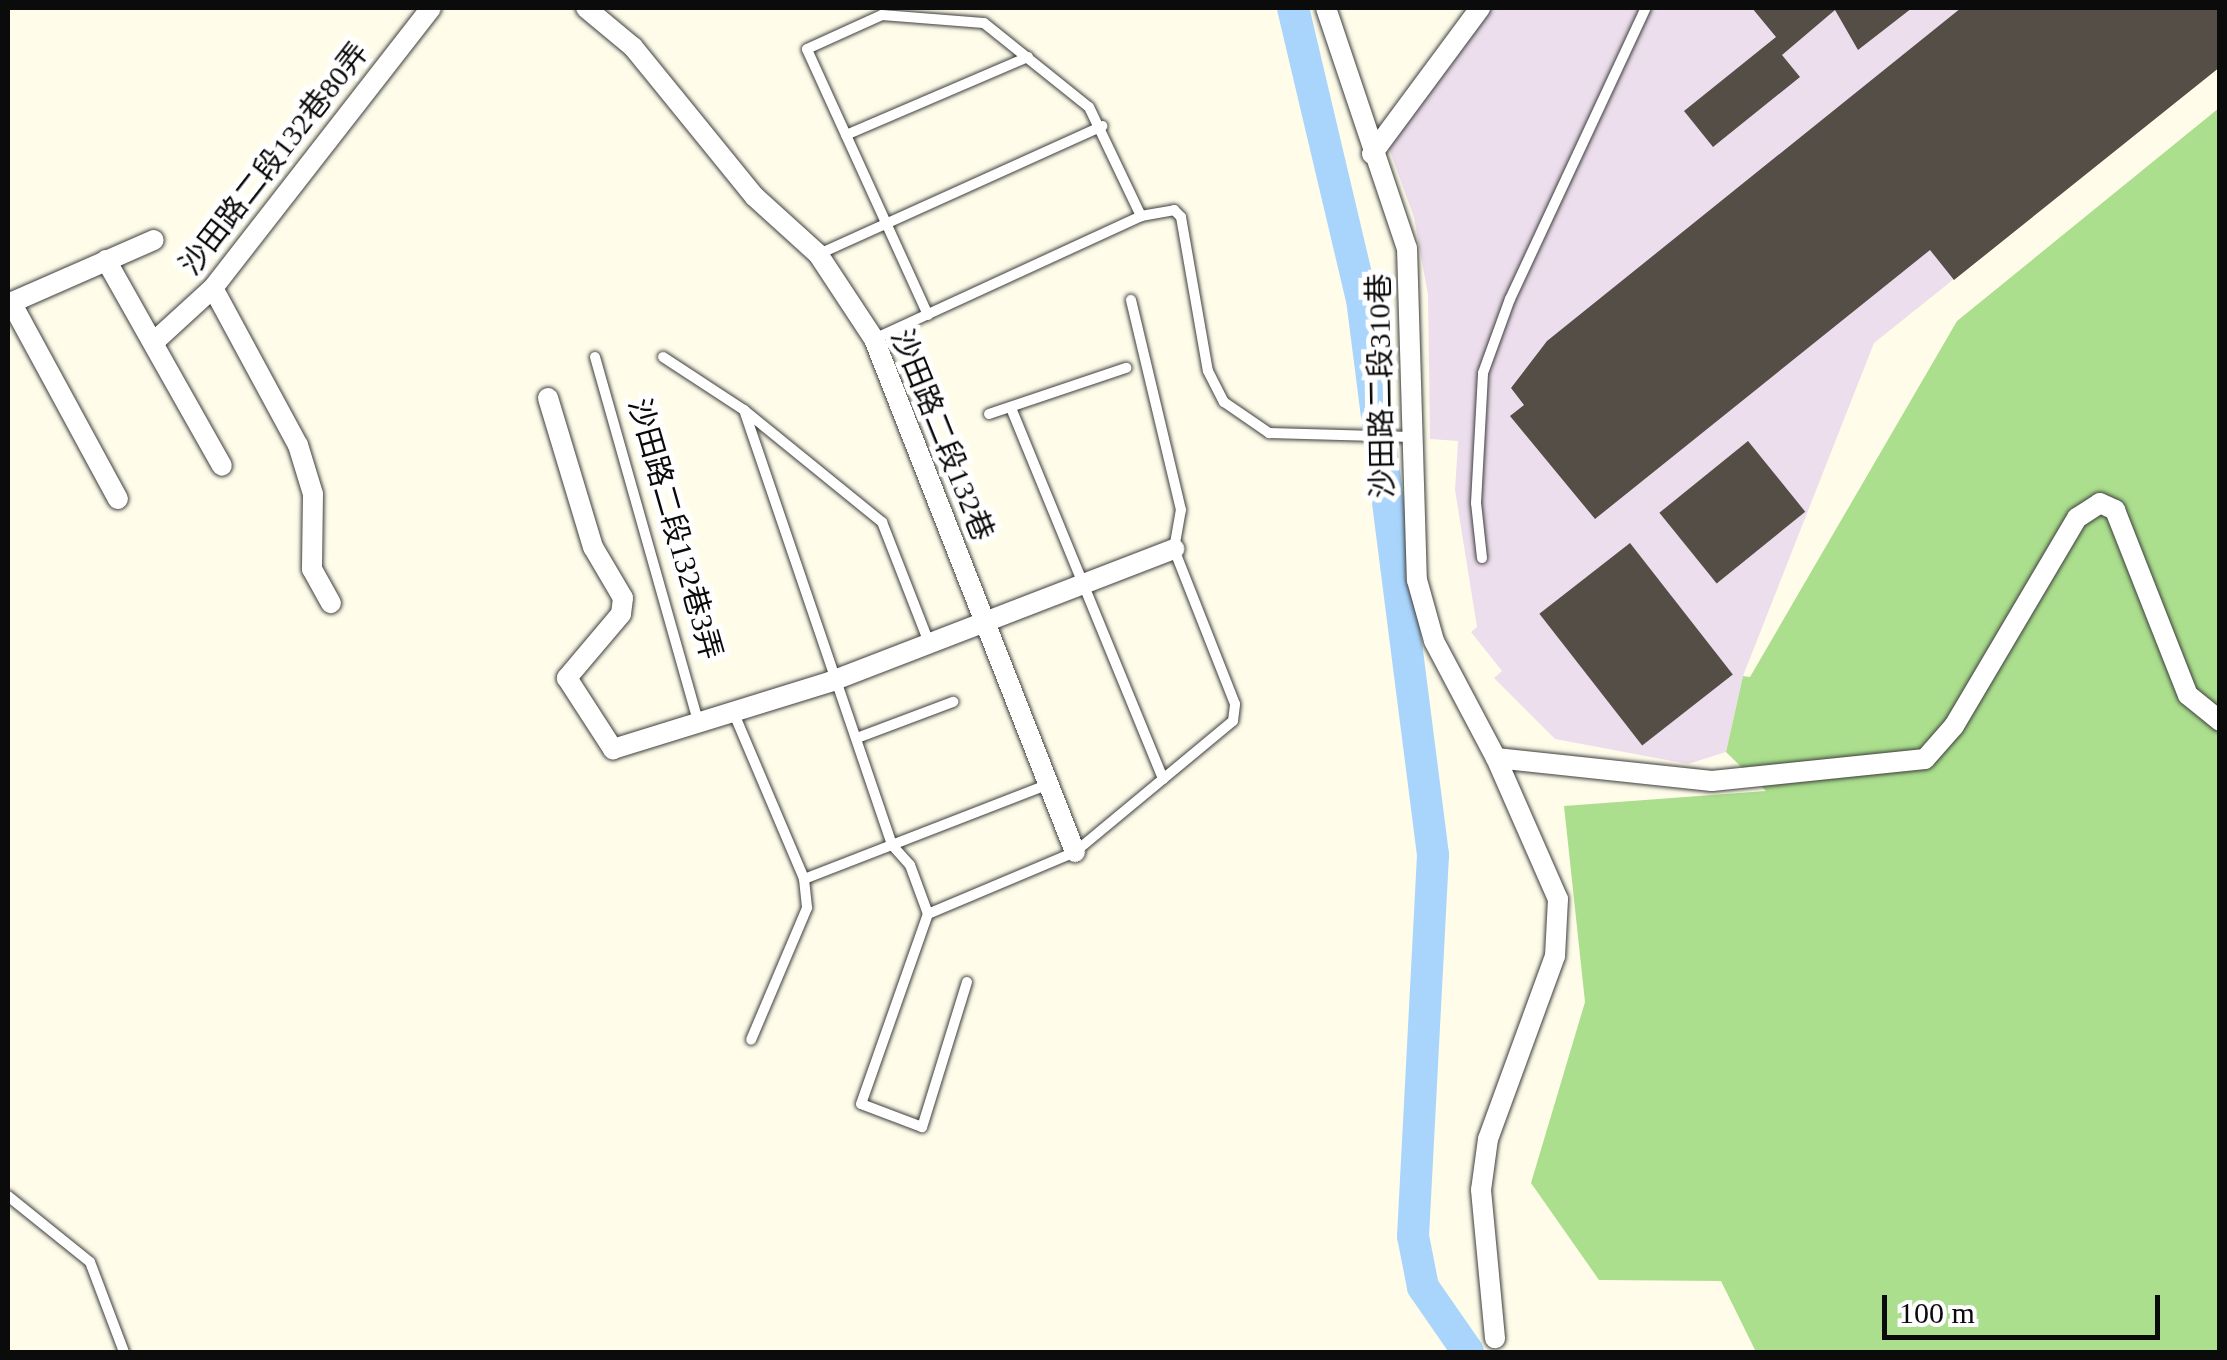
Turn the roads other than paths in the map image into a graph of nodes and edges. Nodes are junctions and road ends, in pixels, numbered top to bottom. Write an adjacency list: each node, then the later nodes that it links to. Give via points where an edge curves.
1 (431, 8): 15 (street, 沙田路二段132巷80弄)
2 (586, 8): 13 (street, 沙田路二段132巷, via 633,47 754,196)
3 (1326, 8): 9 (street, 沙田路二段310巷)
4 (1480, 8): 9 (street)
5 (1646, 8): 32 (lane, via 1518,282 1484,373 1476,503)
6 (1028, 57): 7 (lane, via 1090,107); 8 (lane); 8 (lane, via 984,23 882,15 806,49)
7 (1102, 126): 10 (lane); 11 (lane)
8 (846, 135): 11 (lane)
9 (1372, 154): 28 (street, 沙田路二段310巷, via 1408,248)
10 (1141, 216): 18 (lane); 28 (lane, via 1174,210 1181,217 1208,371 1224,402 1269,433)
11 (887, 223): 13 (lane); 18 (lane)
12 (154, 240): 14 (street, 沙田路二段132巷80弄)
13 (818, 254): 19 (street, 沙田路二段132巷)
14 (106, 260): 17 (street, 沙田路二段132巷80弄); 20 (street)
15 (213, 288): 20 (street, 沙田路二段132巷80弄); 34 (street, via 298,446 313,494 312,569)
16 (1132, 300): 31 (lane, via 1180,510)
17 (9, 303): 30 (street, 沙田路二段132巷80弄)
18 (928, 314): 19 (lane)
19 (874, 339): 35 (street, 沙田路二段132巷)
20 (155, 340): 29 (street)
21 (595, 356): 40 (lane, 沙田路二段132巷3弄)
22 (663, 358): 26 (lane, 沙田路二段132巷3弄)
23 (1126, 368): 25 (lane)
24 (548, 398): 40 (street, via 594,547 623,598 620,614 567,678 613,748)
25 (1011, 408): 27 (lane); 33 (lane)
26 (744, 410): 36 (lane, 沙田路二段132巷3弄, via 882,522); 37 (lane)
27 (989, 414)
28 (1414, 437): 43 (street, 沙田路二段310巷, via 1416,580 1434,641)
29 (222, 466)
30 (118, 499)
31 (1174, 549): 33 (street); 44 (lane, via 1235,704 1225,734)
32 (1482, 558)
33 (1080, 581): 35 (street); 44 (lane)
34 (332, 603)
35 (983, 620): 36 (street); 45 (street, 沙田路二段132巷)
36 (928, 640): 37 (street)
37 (832, 680): 39 (street); 42 (lane)
38 (953, 702): 42 (lane)
39 (732, 708): 40 (street); 48 (lane)
40 (697, 717)
41 (2220, 721): 43 (street, via 2188,696 2115,510 2100,503 2078,518 1954,726 1925,759 1712,781)
42 (857, 738): 46 (lane)
43 (1496, 758): 53 (street, 沙田路二段310巷, via 1558,899 1555,956 1486,1156 1481,1190)
44 (1163, 778): 47 (lane)
45 (1049, 784): 46 (lane); 47 (street, 沙田路二段132巷)
46 (892, 846): 48 (lane); 49 (lane, via 910,865)
47 (1075, 852): 49 (lane)
48 (804, 879): 51 (lane, via 807,908)
49 (928, 914): 50 (lane, via 861,1104 922,1127)
50 (967, 982)
51 (752, 1040)
52 (8, 1196): 54 (lane, via 90,1262)
53 (1493, 1345)
54 (124, 1352)

